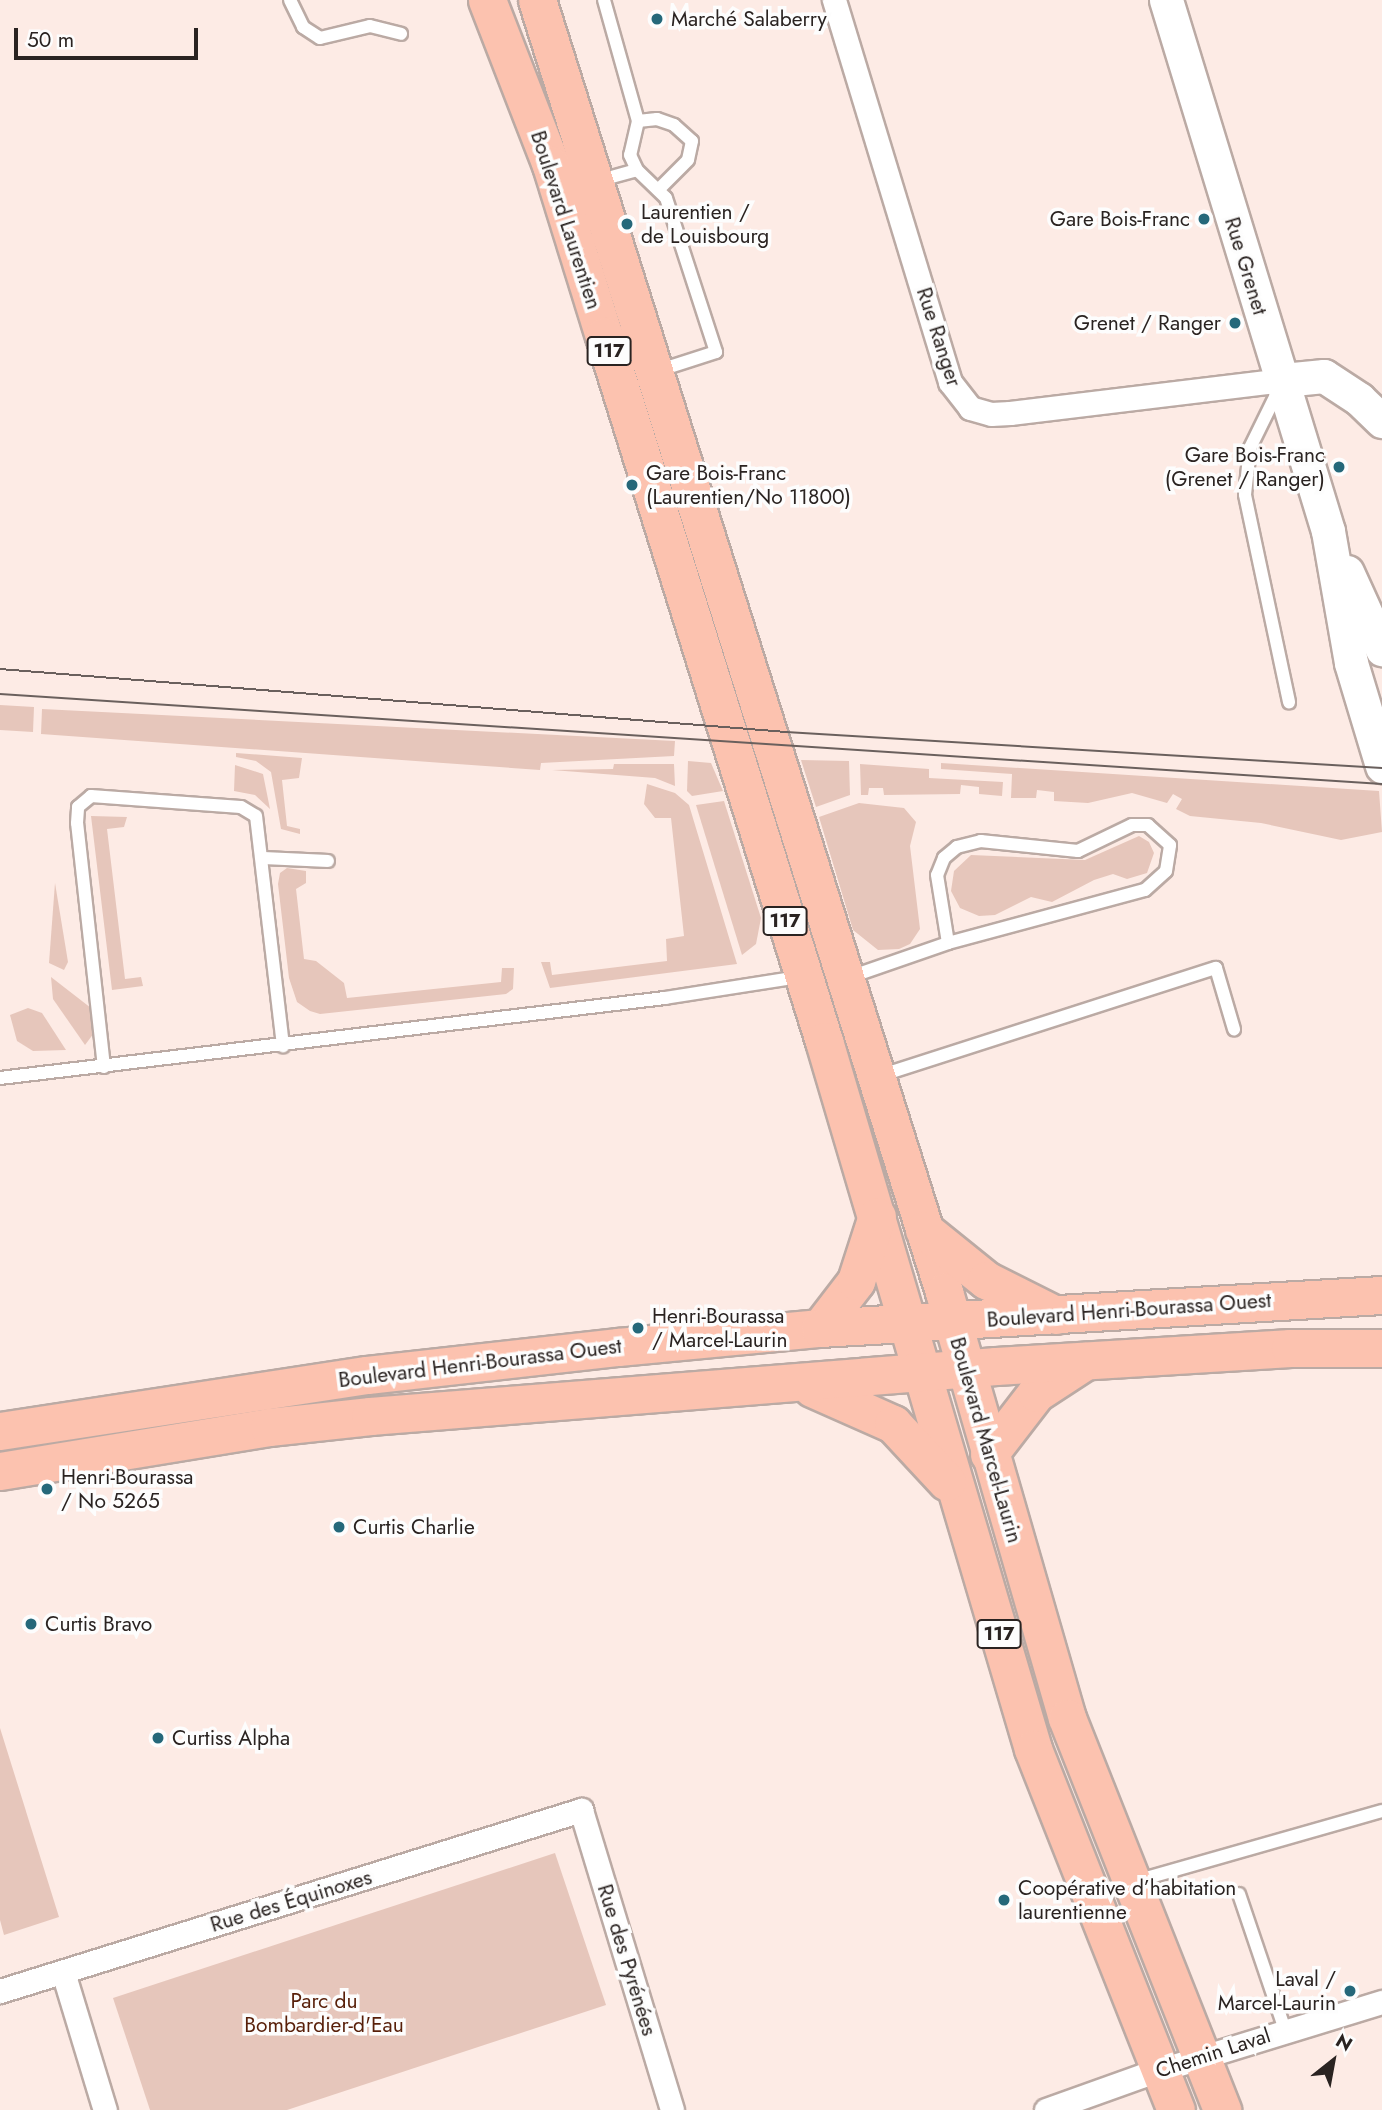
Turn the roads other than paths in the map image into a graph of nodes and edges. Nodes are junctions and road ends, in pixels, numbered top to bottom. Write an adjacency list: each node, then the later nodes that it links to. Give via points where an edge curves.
1 (290, 0): 7 (lane, via 303,27 320,38 370,26)
2 (487, 0): 19 (main road, Boulevard Laurentien / 117, via 551,165)
3 (537, 0): 10 (main road, Boulevard Laurentien / 117)
4 (604, 0): 8 (lane)
5 (834, 0): 13 (street, Rue Ranger, via 950,382 970,408 1010,413)
6 (1166, 0): 13 (street, Rue Grenet)
7 (401, 34)
8 (638, 121): 9 (lane, via 629,155); 11 (lane, via 657,119 674,125 692,141 688,160)
9 (637, 170): 10 (lane); 11 (lane)
10 (594, 182): 12 (main road, Boulevard Laurentien / 117)
11 (658, 190): 12 (lane, via 666,198 716,352)
12 (654, 372): 18 (main road, Boulevard Laurentien / 117)
13 (1283, 380): 14 (street, via 1324,376); 15 (street, Rue Grenet); 17 (lane, via 1254,438 1244,478 1252,536)
14 (1382, 421)
15 (1328, 531): 16 (street, Rue Grenet); 20 (street, Rue Grenet, via 1351,663)
16 (1382, 649)
17 (1289, 702)
18 (774, 761): 25 (main road, Boulevard Marcel-Laurin / 117)
19 (737, 765): 24 (main road, Boulevard Marcel-Laurin / 117)
20 (1382, 766)
21 (264, 858): 22 (lane); 27 (lane); 28 (lane, via 256,816 241,807 102,795 84,799 77,823)
22 (328, 861)
23 (948, 943): 23 (lane, via 1145,890 1166,871 1170,845 1162,834 1140,825 1078,851 981,841 957,847 944,858 937,875); 25 (lane)
24 (803, 977): 27 (lane); 31 (main road, Boulevard Marcel-Laurin / 117)
25 (843, 980): 29 (main road, Boulevard Marcel-Laurin / 117)
26 (1234, 1028): 29 (lane, via 1216,968)
27 (283, 1046): 28 (lane)
28 (104, 1067): 30 (lane)
29 (875, 1077): 32 (main road, Boulevard Marcel-Laurin / 117)
30 (0, 1078)
31 (877, 1216): 36 (main road, Boulevard Marcel-Laurin / 117); 37 (main road, via 856,1281)
32 (924, 1230): 34 (main road, via 986,1280); 35 (main road, Boulevard Marcel-Laurin / 117)
33 (1382, 1295): 34 (main road, Boulevard Henri-Bourassa Ouest)
34 (1056, 1315): 35 (main road, Boulevard Henri-Bourassa Ouest)
35 (952, 1322): 36 (main road, Boulevard Henri-Bourassa Ouest); 40 (main road, Boulevard Marcel-Laurin / 117)
36 (908, 1323): 37 (main road, Boulevard Henri-Bourassa Ouest); 41 (main road, Boulevard Marcel-Laurin / 117)
37 (820, 1328): 43 (main road, Boulevard Henri-Bourassa Ouest, via 422,1368)
38 (1382, 1348): 39 (main road, Boulevard Henri-Bourassa Ouest)
39 (1086, 1361): 40 (main road, Boulevard Henri-Bourassa Ouest); 44 (main road, via 1036,1393)
40 (964, 1368): 41 (main road, Boulevard Henri-Bourassa Ouest); 44 (main road, Boulevard Marcel-Laurin / 117)
41 (923, 1373): 42 (main road, Boulevard Henri-Bourassa Ouest); 46 (main road, Boulevard Marcel-Laurin / 117)
42 (803, 1385): 45 (main road, Boulevard Henri-Bourassa Ouest, via 306,1422); 46 (main road, via 893,1423 916,1443)
43 (0, 1431)
44 (989, 1454): 49 (main road, Boulevard Marcel-Laurin / 117, via 1067,1718)
45 (0, 1471)
46 (957, 1494): 56 (main road, Boulevard Marcel-Laurin / 117, via 1041,1773)
47 (581, 1810): 51 (street, Rue des Équinoxes); 58 (street, Rue des Pyrénées)
48 (1382, 1811): 49 (lane)
49 (1132, 1882): 55 (main road, Boulevard Marcel-Laurin / 117)
50 (1239, 1894): 54 (lane)
51 (63, 1972): 52 (street, Rue des Équinoxes); 57 (street)
52 (0, 1991)
53 (1382, 2002): 54 (street, Chemin Laval)
54 (1285, 2030): 55 (street, Chemin Laval)
55 (1202, 2057): 56 (street, Chemin Laval); 61 (main road, Boulevard Marcel-Laurin / 117)
56 (1160, 2070): 59 (street, Chemin Laval); 60 (main road, Boulevard Marcel-Laurin / 117)
57 (105, 2110)
58 (672, 2110)
59 (1046, 2110)
60 (1176, 2110)
61 (1222, 2110)

